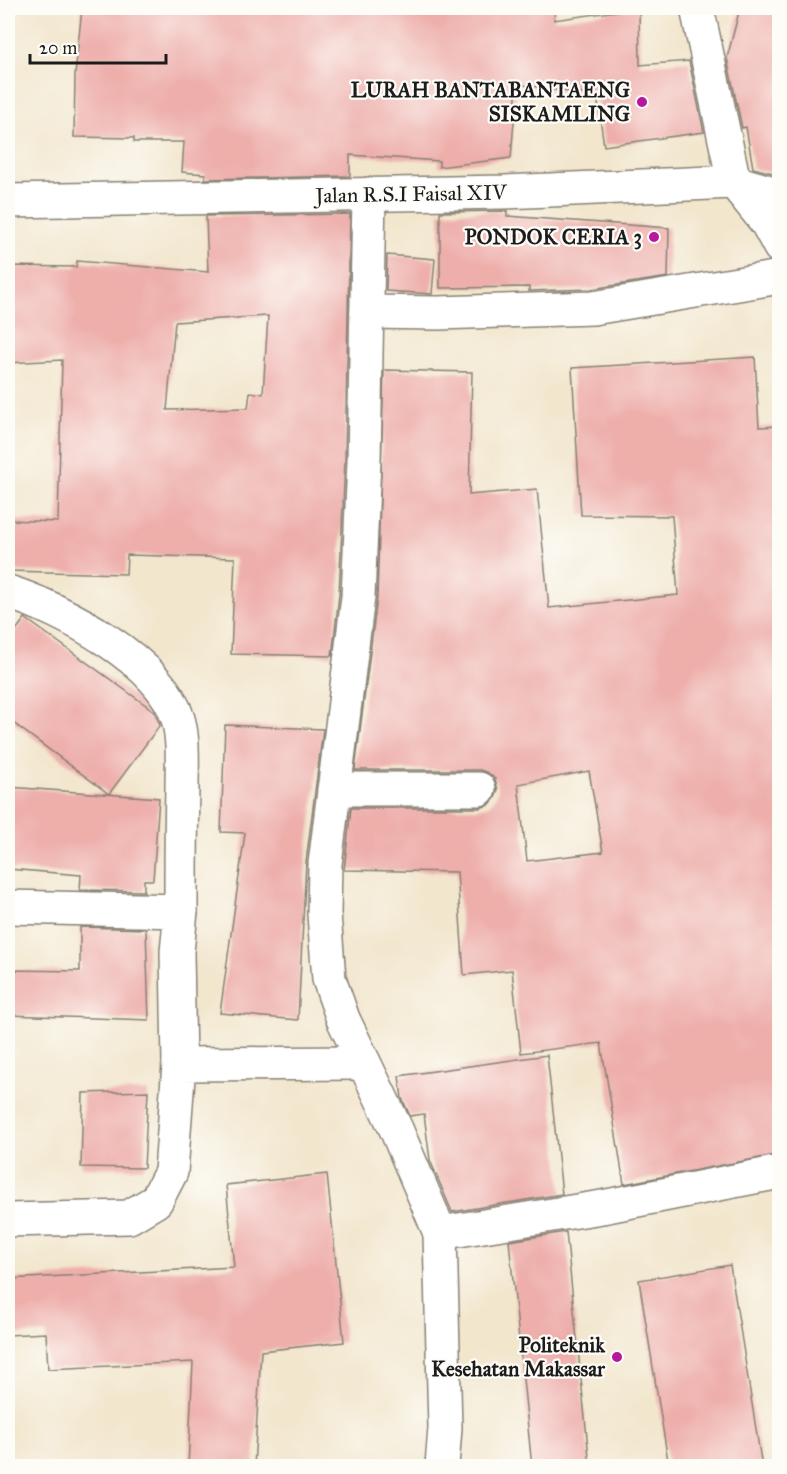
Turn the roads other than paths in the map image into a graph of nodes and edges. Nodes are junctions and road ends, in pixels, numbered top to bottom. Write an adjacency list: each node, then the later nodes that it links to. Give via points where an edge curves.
1 (697, 8): 2 (street)
2 (734, 182): 3 (street, Jalan R.S.I Faisal XIV); 4 (street, Jalan R.S.I Faisal XIV); 6 (street, via 767,223)
3 (369, 195): 5 (street, Jalan R.S.I Faisal XIV); 8 (street)
4 (780, 195)
5 (8, 201)
6 (780, 247)
7 (780, 277): 8 (street, via 593,308)
8 (367, 312): 10 (street, via 358,597)
9 (8, 592): 13 (street, via 81,624 129,657 162,690 173,709 178,719 182,758)
10 (334, 789): 11 (street); 14 (street, via 324,864 329,979)
11 (479, 789)
12 (8, 907): 13 (street)
13 (181, 911): 15 (street, via 177,952)
14 (364, 1063): 15 (street); 18 (street)
15 (179, 1064): 17 (street, via 171,1172 156,1201 129,1217)
16 (780, 1172): 18 (street, via 602,1207)
17 (8, 1220)
18 (440, 1233): 19 (street, via 445,1428)
19 (442, 1467)

